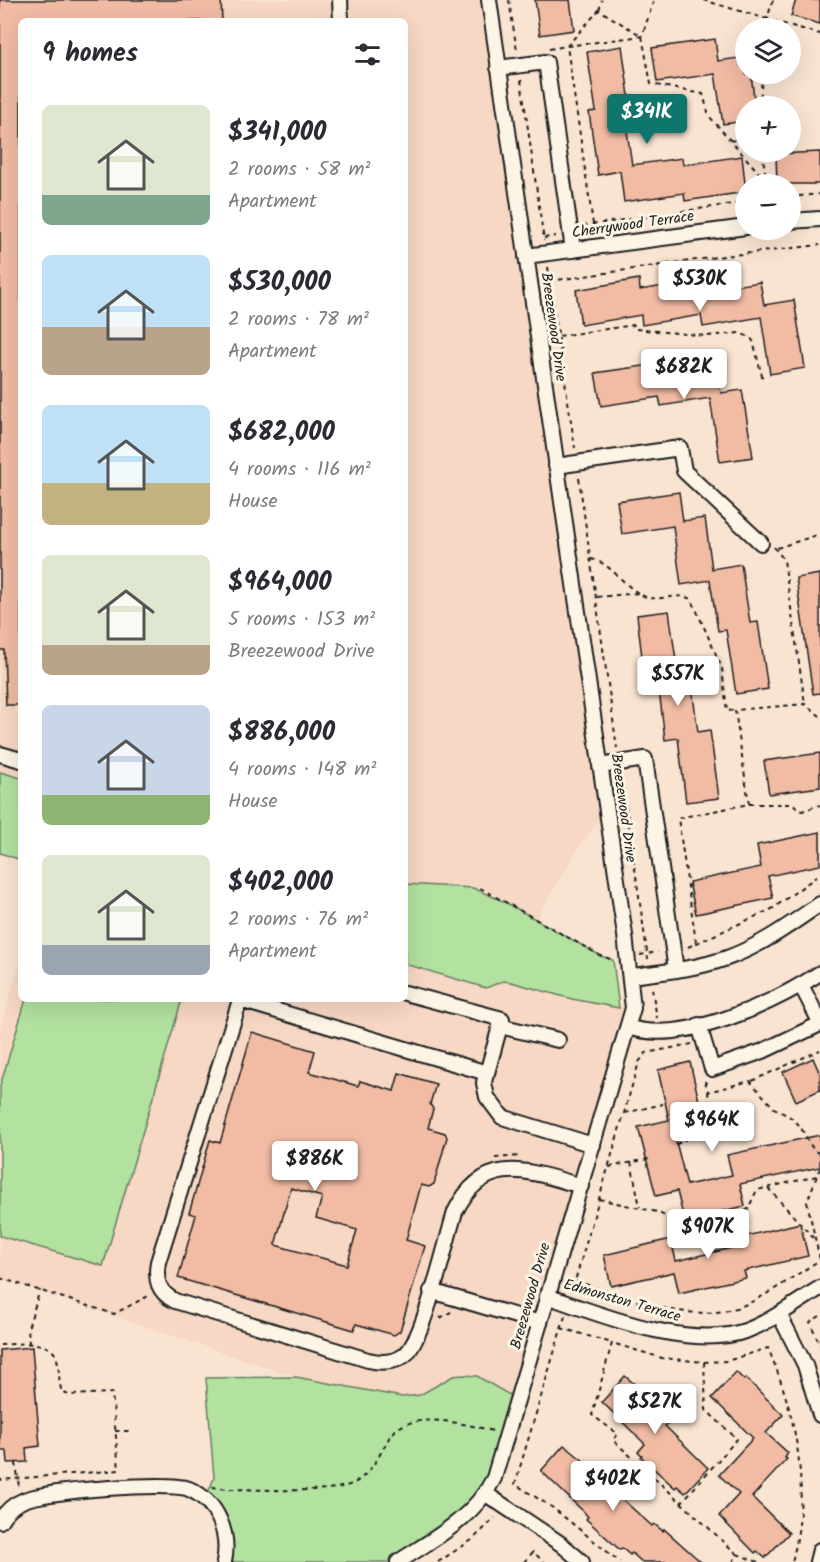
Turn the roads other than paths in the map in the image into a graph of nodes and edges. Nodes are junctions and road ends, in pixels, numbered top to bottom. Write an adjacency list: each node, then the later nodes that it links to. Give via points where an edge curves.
1 (340, 0): 3 (street)
2 (489, 0): 4 (street, Breezewood Drive)
3 (341, 18)
4 (498, 68): 8 (street, via 518,59 546,62); 9 (street, Breezewood Drive)
5 (820, 219): 6 (street)
6 (801, 220)
7 (735, 228): 8 (street, Cherrywood Terrace)
8 (573, 250): 9 (street, Cherrywood Terrace)
9 (526, 256): 10 (street, Breezewood Drive)
10 (556, 466): 11 (street, via 680,448 684,471); 14 (street, Breezewood Drive)
11 (761, 543)
12 (0, 754): 13 (street)
13 (18, 759)
14 (600, 766): 16 (street, via 645,759); 18 (street, Breezewood Drive)
15 (820, 904): 16 (street, via 747,950)
16 (676, 970): 18 (street)
17 (820, 973): 19 (street)
18 (631, 976): 26 (street, Breezewood Drive, via 633,1008)
19 (801, 985): 23 (street); 24 (street, via 755,1007)
20 (408, 994): 25 (street, via 502,1019)
21 (239, 1002): 32 (street, via 161,1251 156,1275 160,1289 175,1301 376,1362 397,1359 406,1353 420,1330)
22 (247, 1002): 28 (street)
23 (820, 1023): 24 (street, via 763,1051 712,1069)
24 (699, 1025): 26 (street, via 659,1033)
25 (500, 1026): 27 (street); 28 (street)
26 (628, 1027): 29 (street, Breezewood Drive)
27 (558, 1040)
28 (486, 1073): 29 (street, via 487,1096 502,1117)
29 (593, 1145): 30 (street, Breezewood Drive)
30 (581, 1186): 32 (street, via 509,1169 483,1178 462,1197 455,1212); 33 (street, Breezewood Drive)
31 (820, 1288): 34 (street, Edmonston Terrace)
32 (431, 1292): 35 (street)
33 (547, 1296): 34 (street, Edmonston Terrace, via 667,1333 698,1337 738,1333); 35 (street, Breezewood Drive)
34 (778, 1314): 36 (street, via 806,1365)
35 (540, 1323): 37 (street, Breezewood Drive)
36 (820, 1415)
37 (486, 1494): 41 (street, Breezewood Drive, via 456,1524); 42 (street)
38 (0, 1521): 40 (street, via 21,1501 56,1494 187,1488 205,1500 217,1515 225,1535)
39 (820, 1550): 43 (street)
40 (224, 1562)
41 (398, 1562)
42 (582, 1562)
43 (817, 1562)

